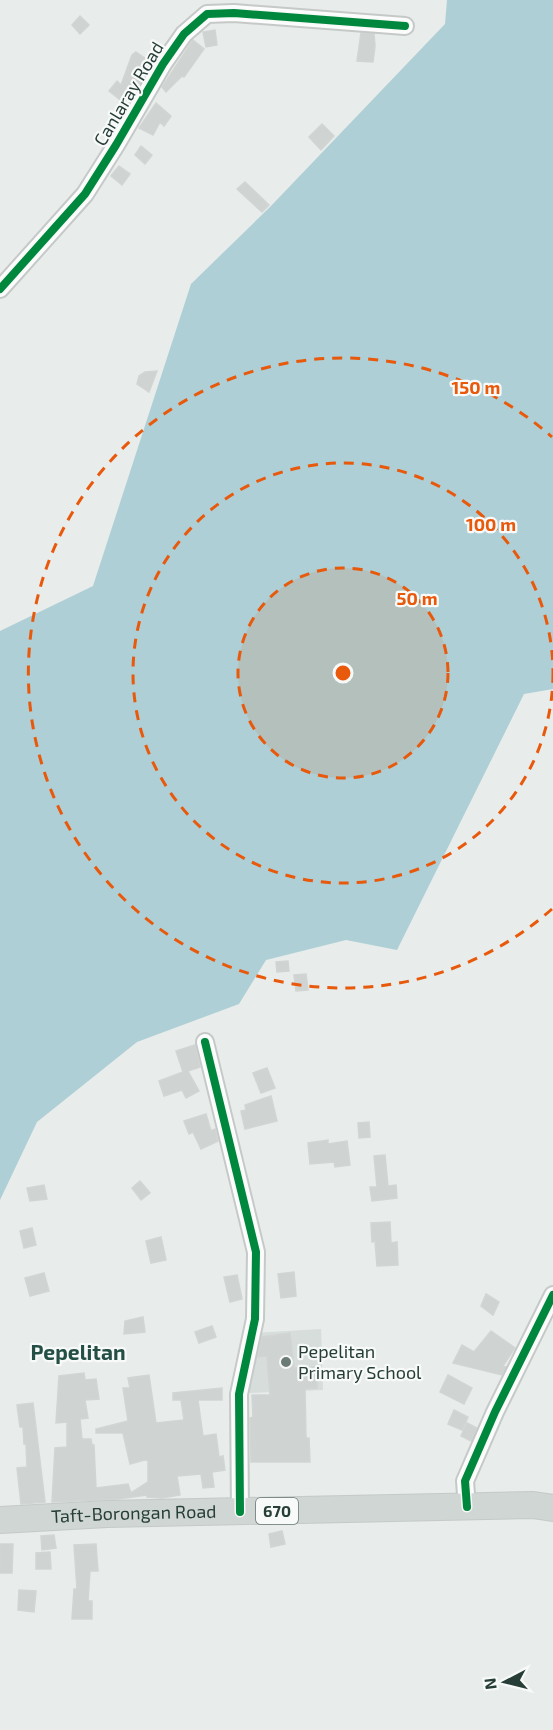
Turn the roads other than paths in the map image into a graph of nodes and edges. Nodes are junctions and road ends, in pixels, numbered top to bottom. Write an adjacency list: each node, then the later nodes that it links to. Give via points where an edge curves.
1 (405, 26): 2 (street, Canlaray Road, via 207,14 184,34 168,56 85,194)
2 (0, 289)
3 (205, 1042): 7 (street, via 256,1252 255,1319 239,1394)
4 (553, 1295): 5 (street, via 465,1481)
5 (467, 1507): 6 (main road, Taft-Borongan Road / 670); 7 (main road, Taft-Borongan Road / 670)
6 (553, 1508)
7 (240, 1512): 8 (main road, Taft-Borongan Road / 670)
8 (0, 1520)

